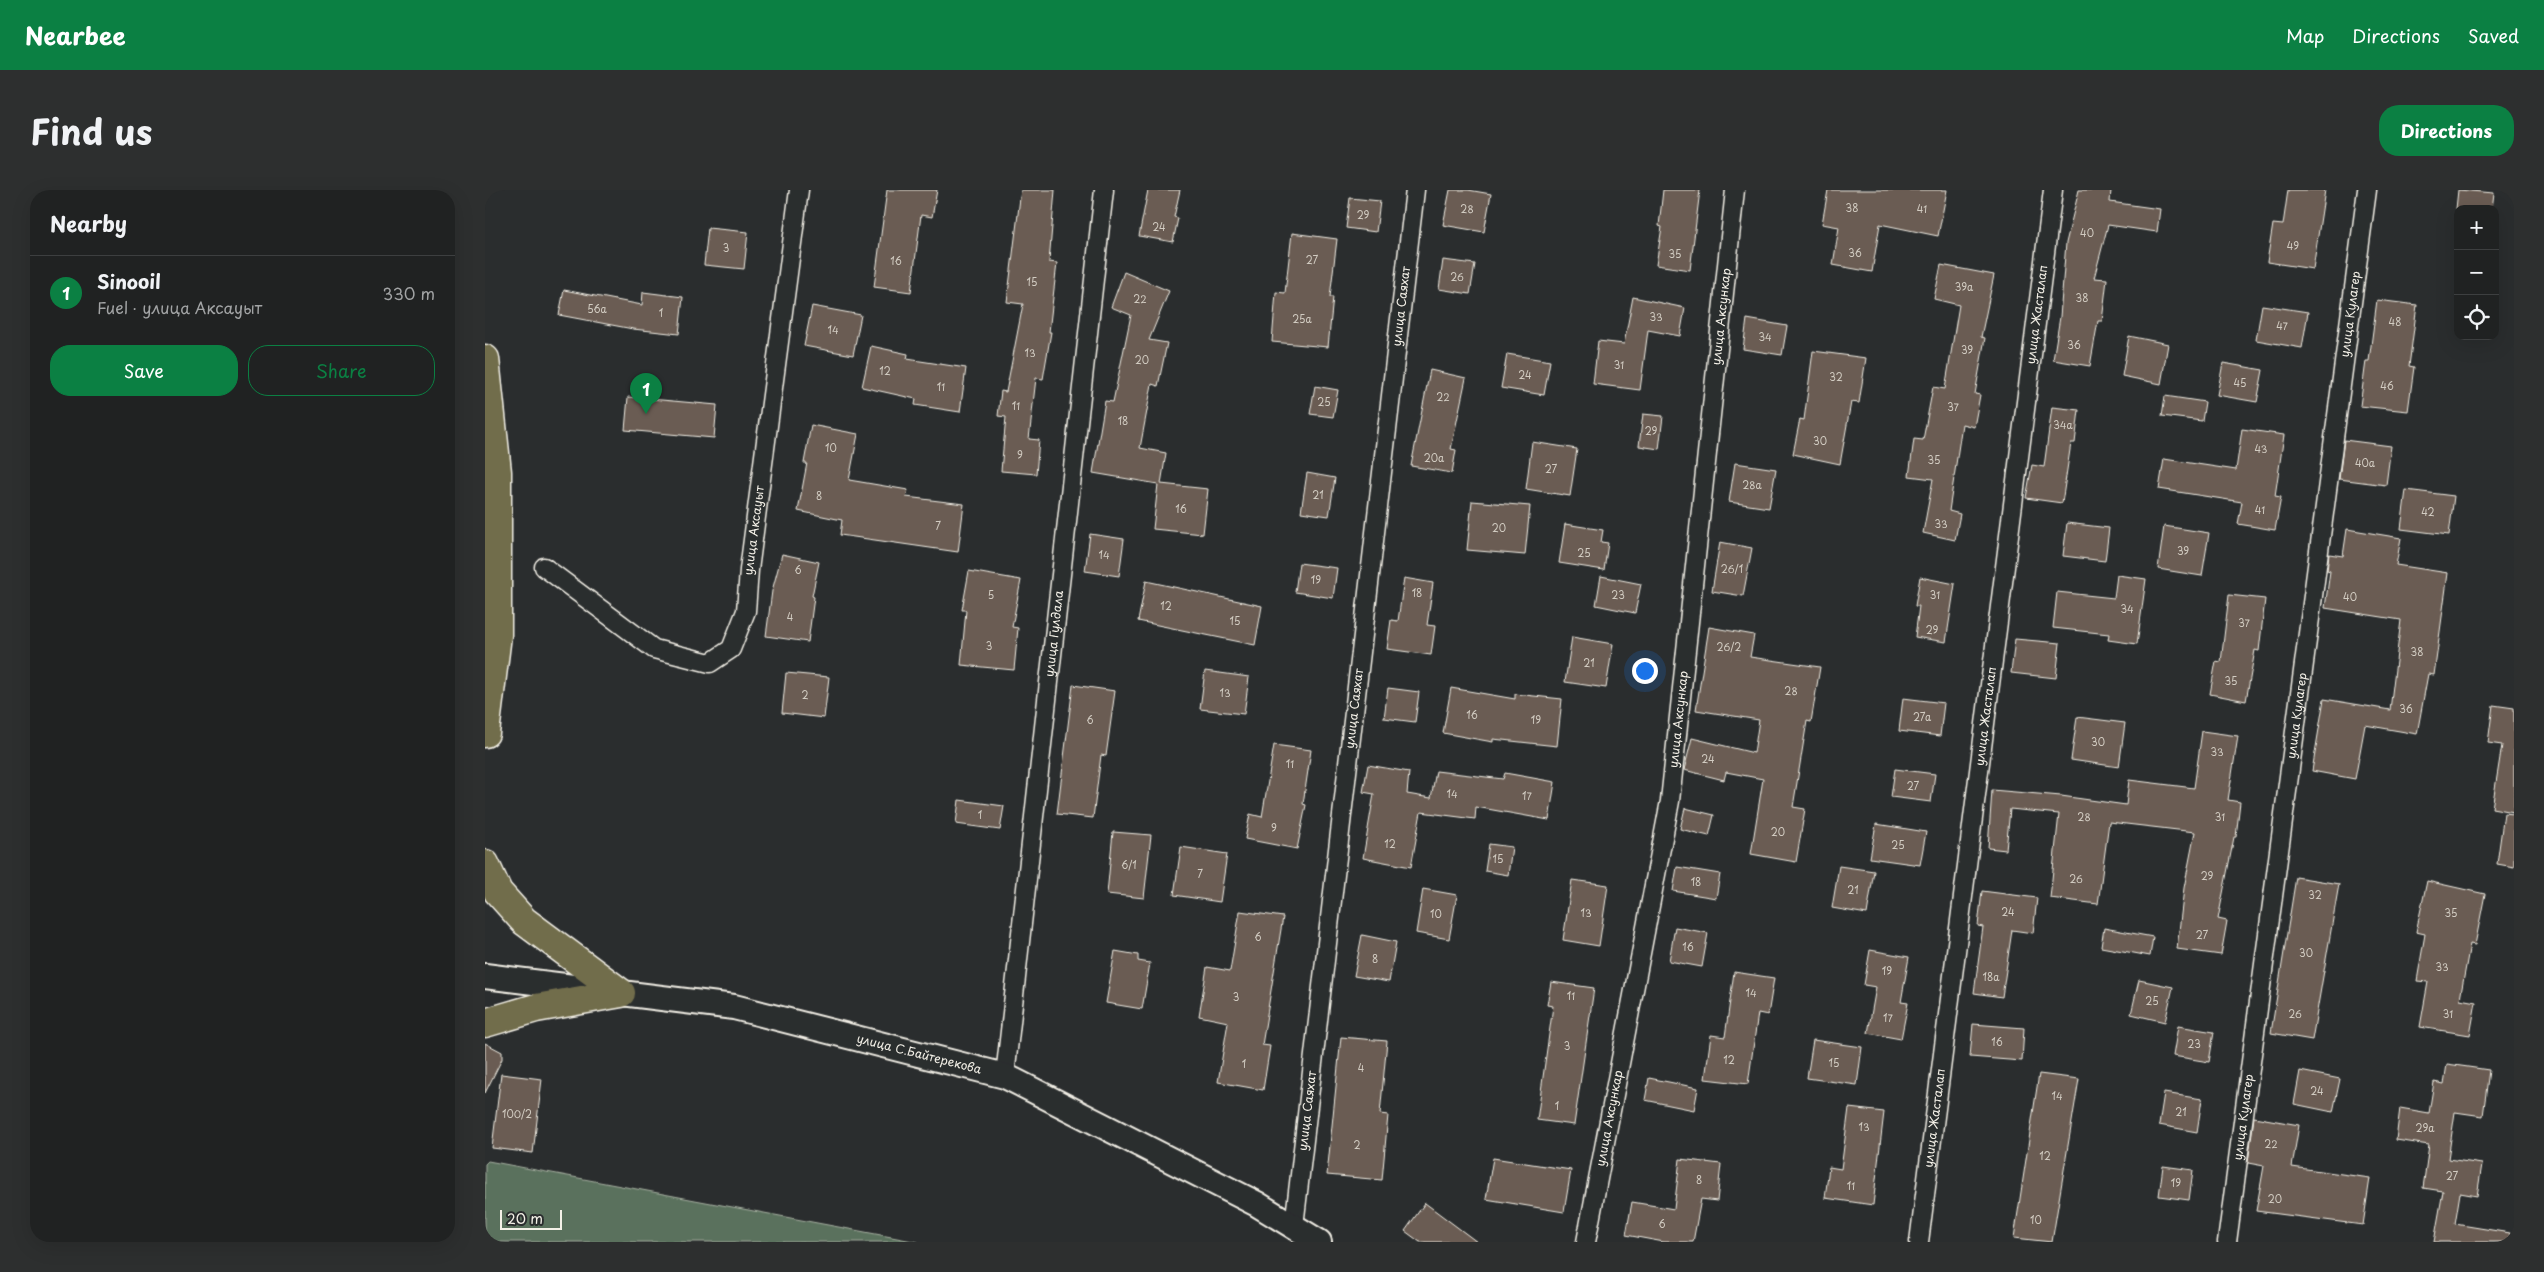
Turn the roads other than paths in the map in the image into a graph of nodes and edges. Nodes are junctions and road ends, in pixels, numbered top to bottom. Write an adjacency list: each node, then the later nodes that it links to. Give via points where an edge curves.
1 (799, 190): 8 (street, улица Аксауыт, via 746,611 731,650 710,663 654,649)
2 (1104, 190): 14 (street, улица Гулдала)
3 (1415, 190): 15 (street, улица Саяхат)
4 (1735, 190): 17 (street, улица Аксункар, via 1669,801)
5 (2053, 190): 18 (street, улица Жасталап)
6 (2367, 190): 19 (street, улица Кулагер)
7 (485, 359): 9 (main road, via 497,472 497,635)
8 (544, 567)
9 (485, 734)
10 (485, 864): 12 (main road, via 498,892 524,921)
11 (485, 976): 12 (main road, улица С.Байтерекова)
12 (621, 993): 13 (main road, via 536,1008); 14 (main road, улица С.Байтерекова, via 734,1007)
13 (485, 1023)
14 (1005, 1076): 15 (main road, улица С.Байтерекова)
15 (1294, 1226): 16 (main road, улица С.Байтерекова)
16 (1319, 1242)
17 (1586, 1242)
18 (1919, 1242)
19 (2227, 1242)

